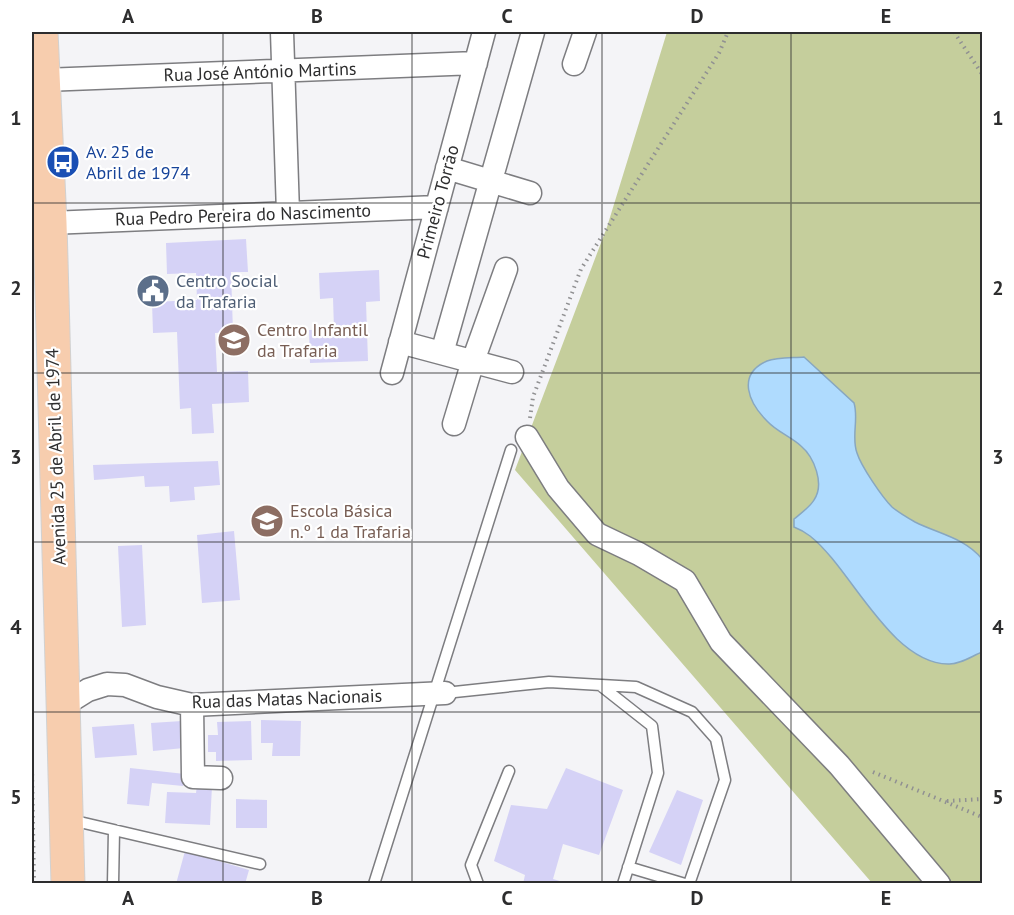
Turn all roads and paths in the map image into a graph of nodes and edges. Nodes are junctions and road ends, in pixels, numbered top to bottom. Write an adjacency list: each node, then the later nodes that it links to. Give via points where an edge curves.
1 (41, 32): 12 (main road, Avenida 25 de Abril de 1974)
2 (282, 32): 10 (street)
3 (484, 32): 8 (street, Primeiro Torrão)
4 (533, 32): 14 (street)
5 (585, 32): 9 (street)
6 (728, 32): 26 (path, via 719,54 581,269 532,397)
7 (954, 32): 11 (path)
8 (476, 63): 10 (street, Rua José António Martins); 13 (street, Primeiro Torrão)
9 (574, 64)
10 (283, 71): 12 (street, Rua José António Martins); 17 (street)
11 (982, 74)
12 (44, 80): 18 (main road, Avenida 25 de Abril de 1974)
13 (447, 168): 14 (street); 16 (street, Primeiro Torrão)
14 (491, 181): 15 (street); 21 (street)
15 (530, 193)
16 (437, 207): 17 (street, Rua Pedro Pereira do Nascimento); 20 (street, Primeiro Torrão)
17 (288, 213): 18 (street, Rua Pedro Pereira do Nascimento)
18 (50, 223): 29 (main road, Avenida 25 de Abril de 1974)
19 (506, 269): 22 (street)
20 (400, 342): 21 (street); 24 (street, Primeiro Torrão)
21 (442, 353): 22 (street)
22 (473, 361): 23 (street); 25 (street)
23 (512, 372)
24 (392, 373)
25 (454, 424)
26 (519, 444): 28 (lane); 31 (street, via 597,534 685,581 721,642)
27 (600, 685): 28 (lane, via 549,682); 41 (lane, via 652,726 658,773); 48 (lane, via 636,687 692,712 716,739 725,780)
28 (440, 693): 30 (street, Rua das Matas Nacionais); 45 (lane)
29 (64, 705): 30 (street, Rua das Matas Nacionais, via 107,684 125,685); 38 (main road, Avenida 25 de Abril de 1974)
30 (192, 705): 34 (street, via 193,777)
31 (839, 765): 36 (path, via 876,772); 49 (street)
32 (32, 768): 42 (path)
33 (509, 771): 46 (lane, via 471,865)
34 (221, 778)
35 (982, 799): 36 (path)
36 (946, 801): 37 (path)
37 (982, 817)
38 (66, 819): 39 (lane); 43 (main road, Avenida 25 de Abril de 1974)
39 (114, 830): 40 (lane); 44 (lane)
40 (260, 864)
41 (628, 867): 47 (lane); 48 (lane)
42 (34, 884)
43 (68, 884)
44 (113, 884)
45 (374, 884)
46 (478, 884)
47 (623, 884)
48 (687, 884)
49 (939, 884)

